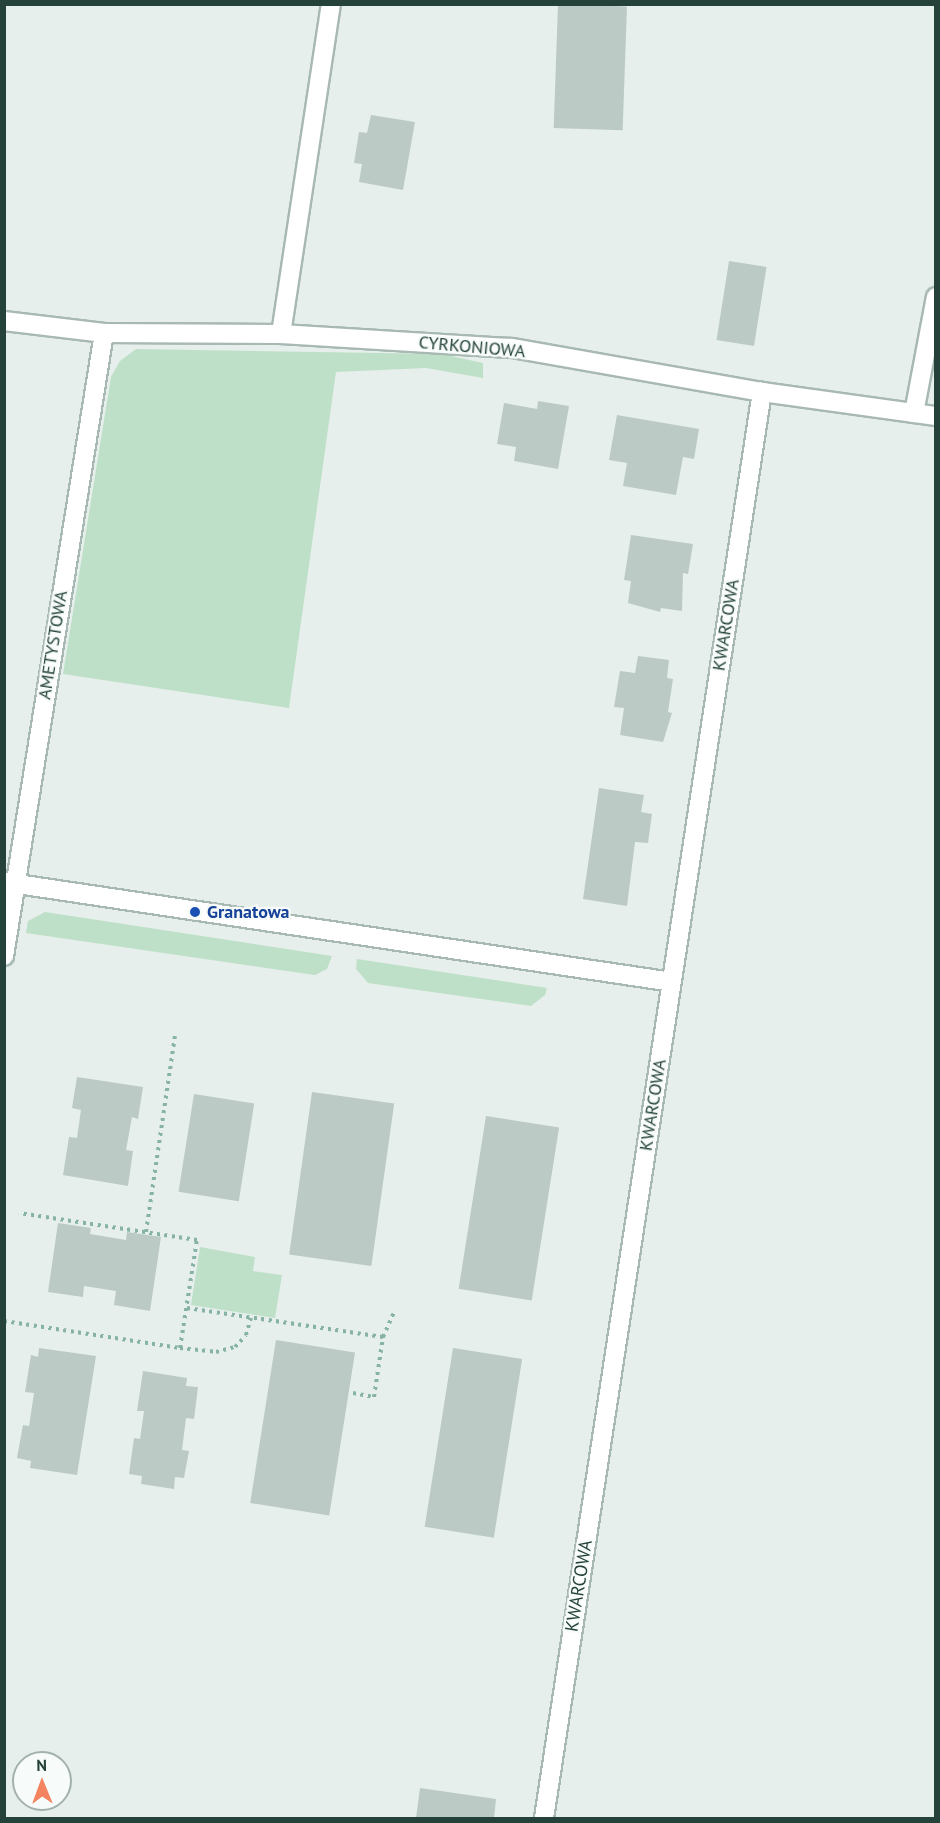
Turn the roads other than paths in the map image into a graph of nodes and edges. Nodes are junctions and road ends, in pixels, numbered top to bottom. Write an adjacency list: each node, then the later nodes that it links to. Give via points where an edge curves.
1 (331, 4): 5 (street)
2 (936, 297): 7 (street)
3 (4, 321): 4 (street, CYRKONIOWA)
4 (104, 333): 5 (street, CYRKONIOWA); 9 (street, AMETYSTOWA)
5 (282, 334): 6 (street, CYRKONIOWA, via 512,348)
6 (762, 392): 7 (street, CYRKONIOWA); 11 (street, KWARCOWA)
7 (914, 413): 8 (street, CYRKONIOWA)
8 (936, 416)
9 (9, 882): 10 (street, AMETYSTOWA); 11 (street)
10 (4, 956)
11 (672, 982): 12 (street, KWARCOWA)
12 (543, 1818)

